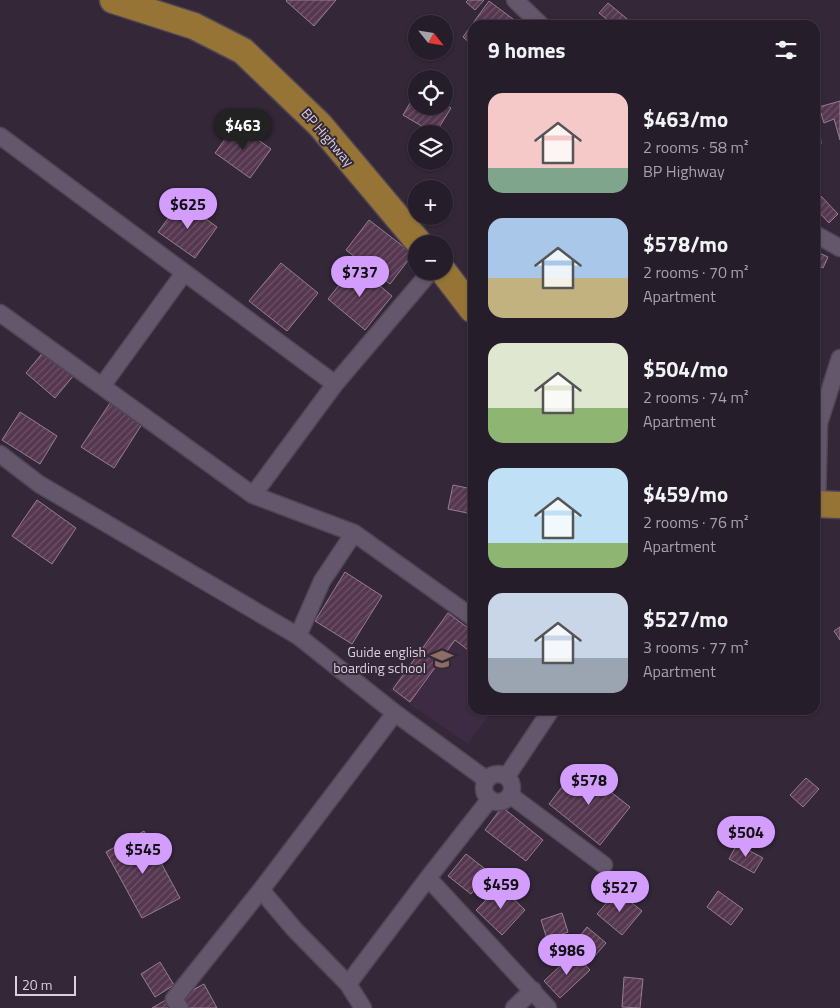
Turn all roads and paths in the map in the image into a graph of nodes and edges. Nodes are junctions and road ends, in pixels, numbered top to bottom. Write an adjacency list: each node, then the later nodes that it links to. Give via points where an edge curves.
1 (113, 0): 5 (highway, BP Highway, via 194,26 243,51 320,125)
2 (514, 0): 3 (street)
3 (536, 20)
4 (0, 136): 8 (street)
5 (412, 235)
6 (820, 237): 7 (street)
7 (840, 248)
8 (184, 273): 14 (street); 15 (street)
9 (423, 280): 14 (street)
10 (450, 280): 11 (highway)
11 (468, 304)
12 (0, 313): 15 (street)
13 (840, 358): 16 (street)
14 (335, 384): 19 (street)
15 (102, 386): 19 (street)
16 (820, 420)
17 (820, 439): 20 (street)
18 (0, 454): 23 (street, via 39,484)
19 (253, 495): 21 (street)
20 (824, 505)
21 (354, 533): 22 (street); 23 (street, via 322,581)
22 (468, 614)
23 (298, 636): 24 (street)
24 (395, 713): 27 (street); 32 (street)
25 (548, 715): 26 (street)
26 (507, 776): 27 (street, via 498,773); 28 (street, via 512,783)
27 (487, 780): 29 (street, via 485,792)
28 (510, 795): 29 (street, via 499,802); 30 (street)
29 (490, 800): 31 (street)
30 (604, 865)
31 (428, 878): 33 (street); 34 (street)
32 (261, 890): 33 (street); 35 (street, via 174,999)
33 (348, 984): 36 (street)
34 (533, 990): 37 (street); 38 (street)
35 (180, 1008)
36 (363, 1008)
37 (514, 1008)
38 (548, 1008)

